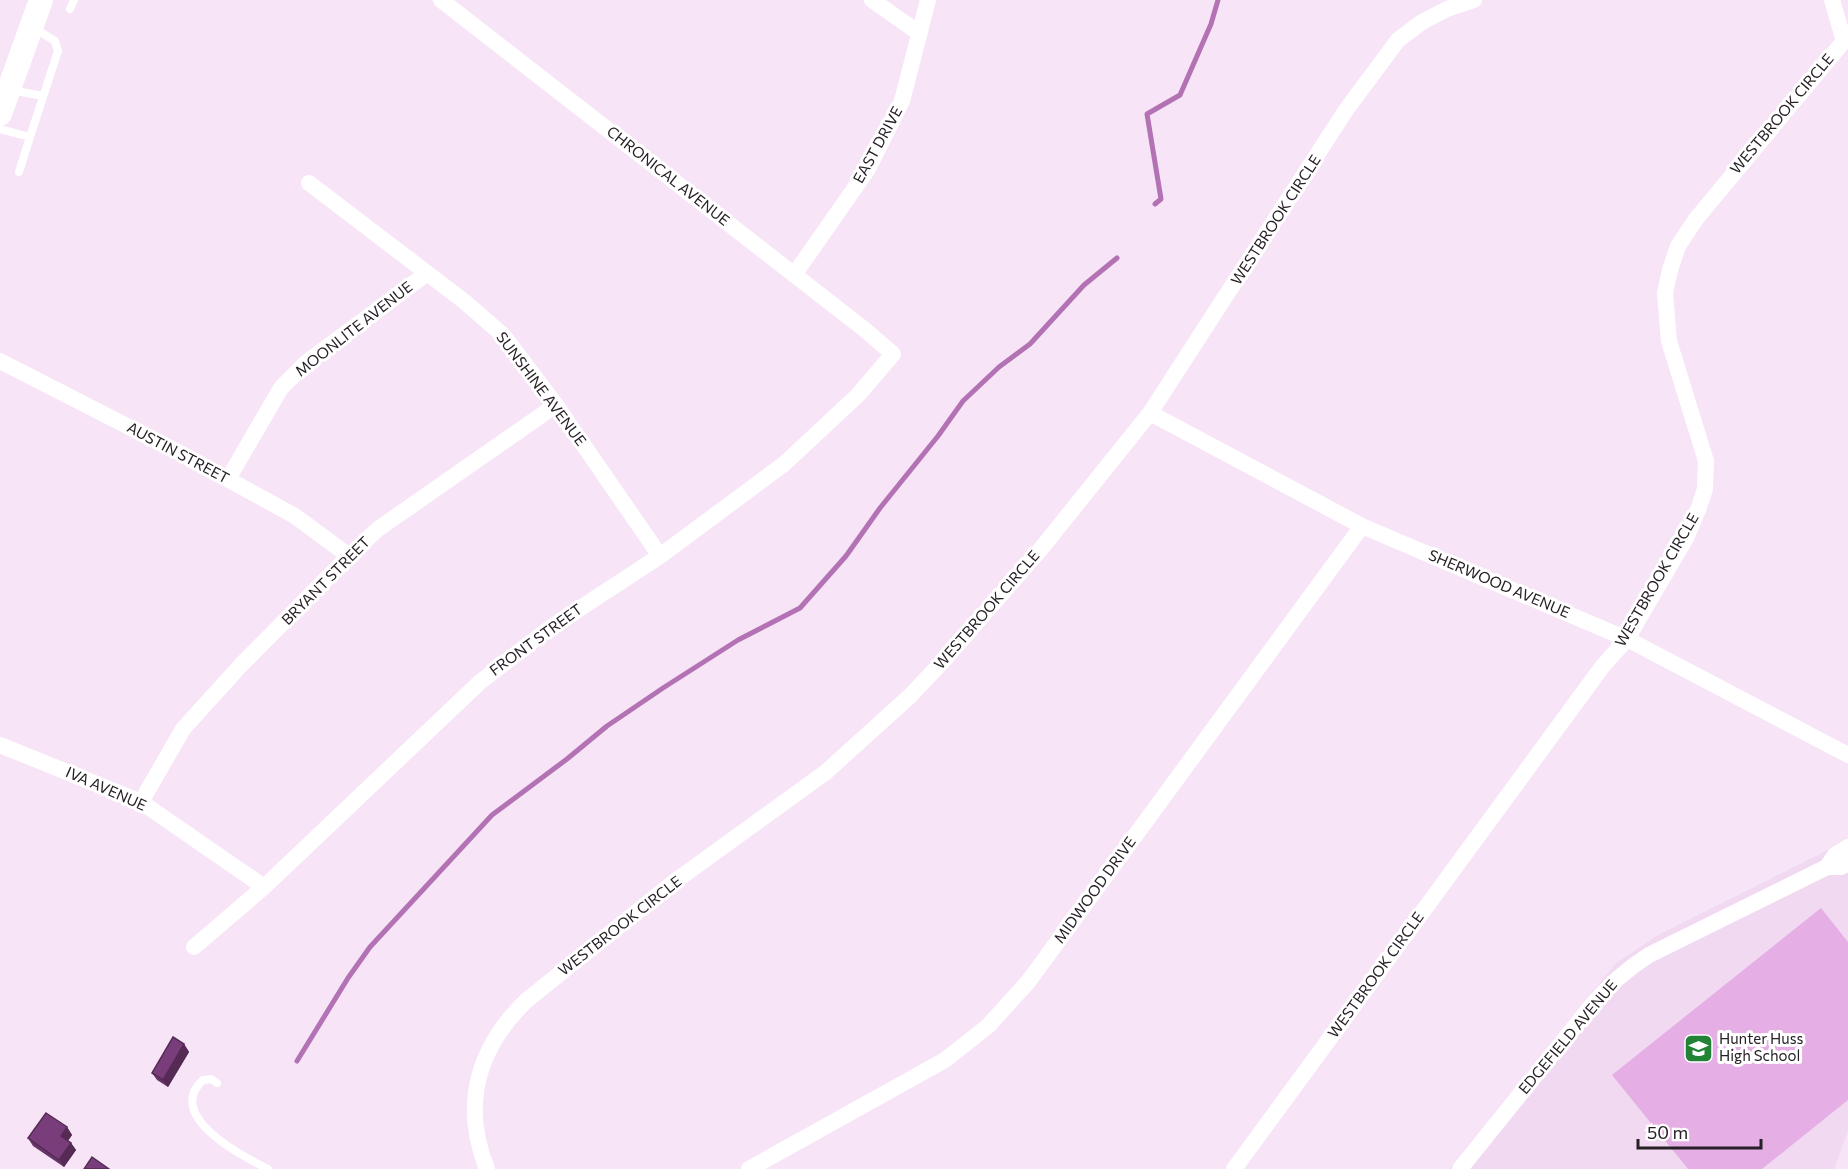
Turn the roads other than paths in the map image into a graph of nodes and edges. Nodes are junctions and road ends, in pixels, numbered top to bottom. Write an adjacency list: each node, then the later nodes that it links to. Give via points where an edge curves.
1 (41, 0): 9 (main road)
2 (74, 0): 8 (lane)
3 (441, 0): 20 (street, CHRONICAL AVENUE)
4 (872, 0): 10 (street)
5 (928, 0): 10 (street, EAST DRIVE)
6 (1474, 0): 24 (street, WESTBROOK CIRCLE, via 1422,22 1398,40 1346,110)
7 (1832, 0): 11 (street, WESTBROOK CIRCLE)
8 (70, 9)
9 (31, 26): 12 (main road); 13 (lane, via 55,41 58,51)
10 (919, 33): 20 (street, EAST DRIVE, via 902,101 868,169)
11 (1846, 38): 29 (street, WESTBROOK CIRCLE, via 1678,246 1665,292 1669,340 1706,461 1706,489 1686,538)
12 (8, 90): 13 (lane); 14 (main road)
13 (43, 96): 16 (lane)
14 (0, 114)
15 (0, 129): 16 (lane)
16 (30, 137): 17 (lane)
17 (19, 172)
18 (309, 183): 19 (street, SUNSHINE AVENUE)
19 (426, 274): 23 (street, SUNSHINE AVENUE, via 504,336); 25 (street, MOONLITE AVENUE, via 307,362 281,388)
20 (794, 275): 21 (street, CHRONICAL AVENUE)
21 (893, 354): 28 (street, FRONT STREET, via 858,395 784,464)
22 (0, 361): 25 (street, AUSTIN STREET)
23 (556, 405): 27 (street, BRYANT STREET, via 378,529); 28 (street, SUNSHINE AVENUE)
24 (1150, 413): 26 (street, SHERWOOD AVENUE); 40 (street, WESTBROOK CIRCLE, via 1040,550 910,696 826,772 674,882 512,1014 484,1059 477,1080 477,1134)
25 (228, 479): 27 (street, AUSTIN STREET, via 295,516)
26 (1362, 526): 29 (street, SHERWOOD AVENUE); 41 (street, MIDWOOD DRIVE, via 1028,982 988,1026 945,1060)
27 (349, 556): 32 (street, BRYANT STREET, via 183,729)
28 (660, 556): 36 (street, FRONT STREET, via 550,628 480,682)
29 (1627, 639): 31 (street, SHERWOOD AVENUE); 42 (street, WESTBROOK CIRCLE, via 1602,667)
30 (0, 745): 32 (street, IVA AVENUE)
31 (1848, 755)
32 (141, 802): 36 (street, IVA AVENUE)
33 (1848, 847): 35 (street, EDGEFIELD AVENUE, via 1834,855)
34 (1848, 863): 35 (street, EDGEFIELD AVENUE)
35 (1827, 867): 43 (street, EDGEFIELD AVENUE, via 1628,968 1592,1005)
36 (264, 887): 37 (street, FRONT STREET)
37 (194, 947)
38 (217, 1083): 39 (lane, via 202,1080 195,1092 193,1102 200,1123 237,1152)
39 (268, 1169)
40 (487, 1169)
41 (750, 1169)
42 (1234, 1169)
43 (1460, 1169)

